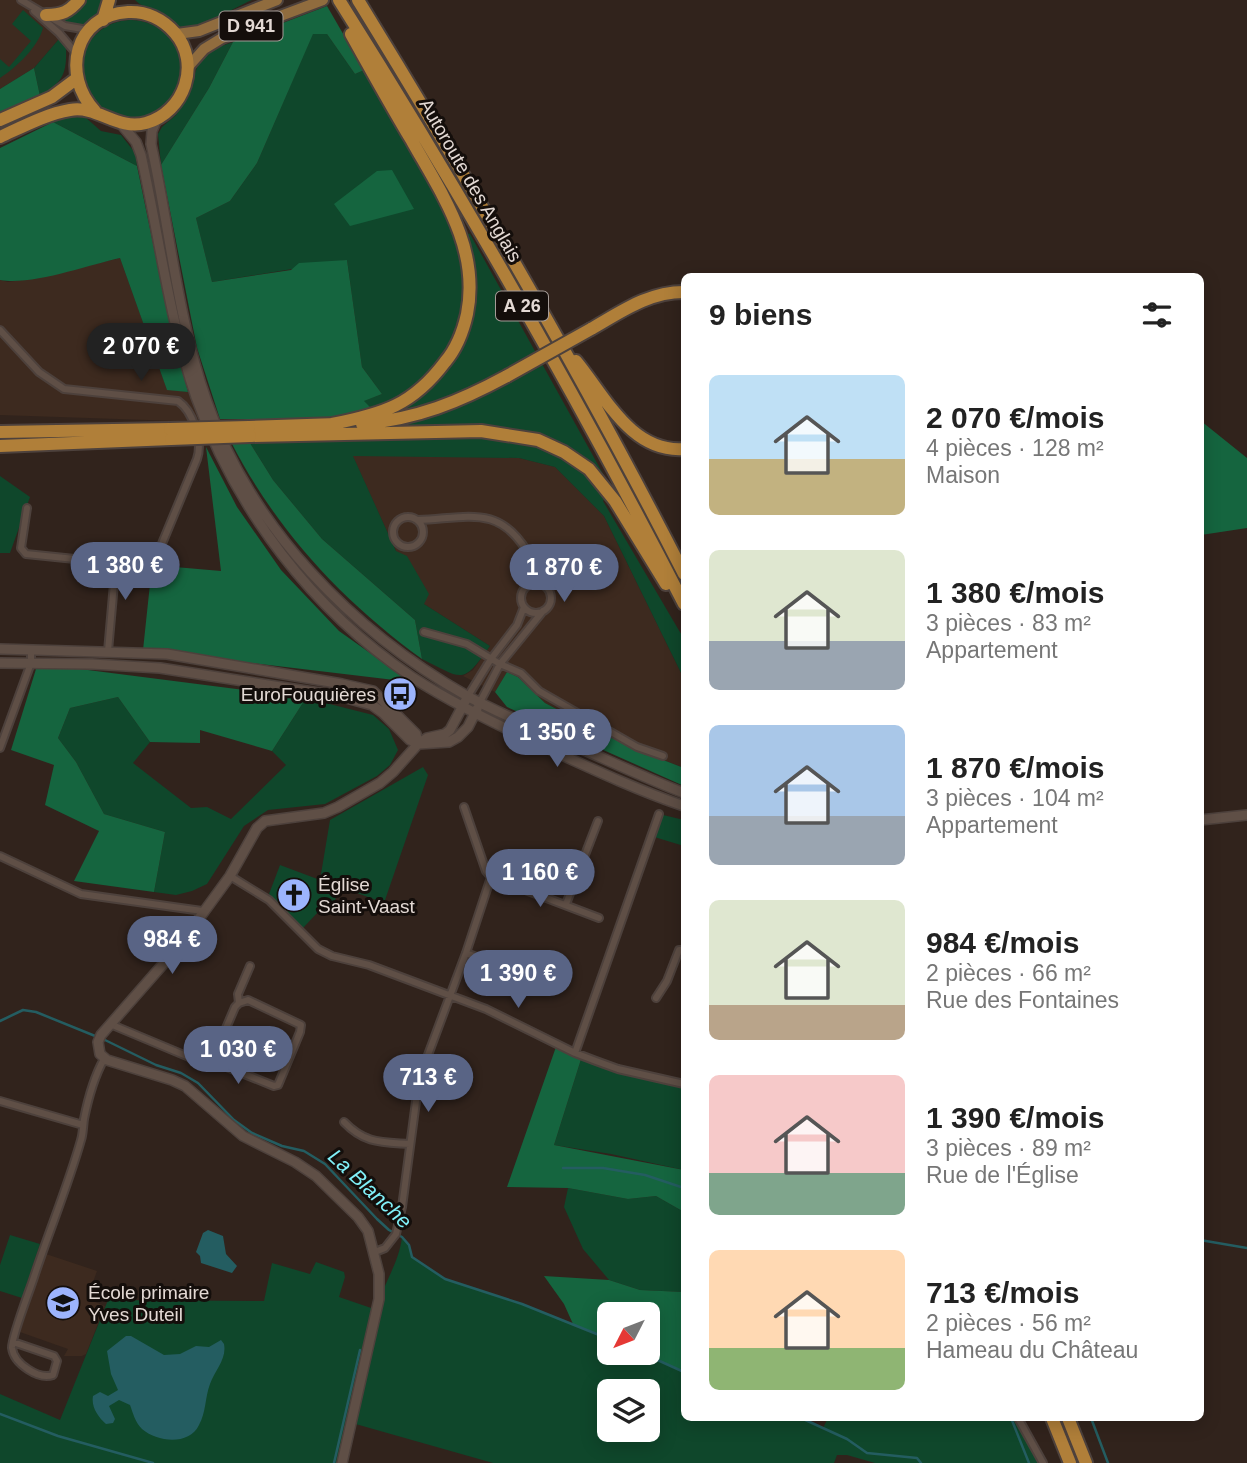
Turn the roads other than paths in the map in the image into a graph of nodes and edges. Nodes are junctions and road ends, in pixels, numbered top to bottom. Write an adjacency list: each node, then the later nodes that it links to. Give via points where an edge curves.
1 (21, 0): 10 (street)
2 (79, 0): 12 (highway, via 68,11)
3 (108, 0): 14 (highway)
4 (128, 0): 11 (highway)
5 (277, 0): 16 (main road, D 941, via 199,31)
6 (323, 0): 18 (main road, D 941, via 222,38)
7 (331, 0): 13 (highway)
8 (339, 0): 13 (highway, Autoroute des Anglais / A 26)
9 (361, 5): 29 (highway, Autoroute des Anglais / A 26)
10 (30, 7): 12 (street); 17 (street)
11 (136, 12): 14 (highway); 16 (highway, via 159,19)
12 (46, 15): 15 (street, via 65,26)
13 (345, 16): 30 (highway, via 453,215 469,261 470,296 454,351 416,394 395,407); 42 (highway, Autoroute des Anglais / A 26, via 477,226)
14 (103, 20): 15 (highway)
15 (90, 30): 17 (highway)
16 (177, 34): 18 (highway)
17 (77, 54): 19 (highway)
18 (188, 67): 21 (highway, via 180,98)
19 (76, 79): 20 (highway); 22 (highway, via 52,97)
20 (95, 111): 23 (highway); 24 (highway, via 68,110)
21 (157, 119): 23 (highway); 54 (street, via 152,144 187,332 208,404 244,481 288,545 345,607 403,654)
22 (0, 120)
23 (121, 124): 56 (street, via 141,155 186,366 209,432 247,505 298,575 355,634)
24 (0, 137)
25 (681, 292): 28 (highway, via 634,304)
26 (681, 299): 28 (highway, via 638,310)
27 (0, 330): 38 (street, via 38,372 64,389 173,400 183,404 189,414 200,451 161,545 148,552 117,551)
28 (592, 332): 30 (highway, bridge, via 457,407 406,424)
29 (557, 337): 34 (highway, via 628,427 645,441); 39 (highway, Autoroute des Anglais / A 26)
30 (335, 429): 32 (highway, bridge); 44 (highway, via 481,431 538,440 565,452 589,469 615,501)
31 (0, 432): 32 (highway)
32 (170, 434): 33 (highway)
33 (0, 446)
34 (681, 449)
35 (27, 508): 38 (street, via 21,548 26,554)
36 (418, 520): 36 (street, via 422,539 409,547 399,544 393,531 397,522 410,517); 37 (street, via 484,517 501,522 517,535)
37 (528, 553): 40 (street); 41 (street)
38 (114, 564): 49 (street)
39 (681, 567)
40 (544, 585): 41 (street); 45 (street, via 551,601)
41 (526, 587): 43 (street, via 521,595)
42 (681, 598)
43 (524, 607): 45 (street); 50 (street, via 517,625)
44 (681, 609)
45 (543, 611): 53 (street)
46 (424, 632): 50 (street, via 467,644)
47 (0, 649): 48 (street)
48 (32, 650): 49 (street); 52 (street)
49 (108, 651): 58 (street, via 167,654 373,691 416,734)
50 (491, 659): 53 (street); 54 (street)
51 (0, 663): 52 (street)
52 (31, 663): 58 (street, via 160,668 339,696 372,705); 59 (street)
53 (500, 664): 55 (street); 60 (street, via 636,747)
54 (468, 696): 55 (street); 56 (street)
55 (480, 702): 57 (street); 61 (street)
56 (463, 706): 57 (street); 58 (street, via 450,730)
57 (475, 713): 58 (street, via 464,732 449,742); 62 (street)
58 (418, 744): 69 (street, via 380,783 338,807 265,821)
59 (0, 748)
60 (663, 756)
61 (681, 792)
62 (681, 805)
63 (464, 807): 70 (street)
64 (659, 814): 82 (street)
65 (1247, 816): 66 (street)
66 (1204, 820)
67 (598, 821): 71 (street)
68 (0, 856): 72 (street, via 81,894)
69 (230, 876): 72 (street); 78 (street, via 269,900 318,949)
70 (491, 877): 71 (street); 75 (street)
71 (566, 904): 73 (street)
72 (202, 911): 81 (street, via 179,946)
73 (599, 918)
74 (681, 950): 79 (street)
75 (466, 953): 77 (street); 78 (street)
76 (250, 966): 80 (street, via 238,994)
77 (551, 985)
78 (449, 995): 82 (street); 89 (street, via 419,1079)
79 (656, 998)
80 (239, 1003): 84 (street); 84 (street, via 248,1000 301,1025 278,1085)
81 (110, 1024): 83 (street, via 100,1038); 84 (street, via 208,1065)
82 (575, 1053): 85 (street, via 618,1069)
83 (104, 1059): 88 (street); 90 (street, via 185,1086 243,1136 316,1176 358,1217)
84 (212, 1061)
85 (681, 1083)
86 (0, 1101): 88 (street)
87 (344, 1122): 89 (street, via 373,1142)
88 (83, 1125): 91 (street, via 83,1137)
89 (410, 1144): 90 (street, via 396,1233 385,1248)
90 (375, 1252): 95 (street, via 377,1311)
91 (13, 1342): 91 (street, via 15,1355 26,1369 52,1375 57,1361 54,1356)
92 (1020, 1421): 96 (street)
93 (1053, 1421): 97 (highway)
94 (1069, 1421): 98 (highway)
95 (342, 1463)
96 (1043, 1463)
97 (1070, 1463)
98 (1086, 1463)

